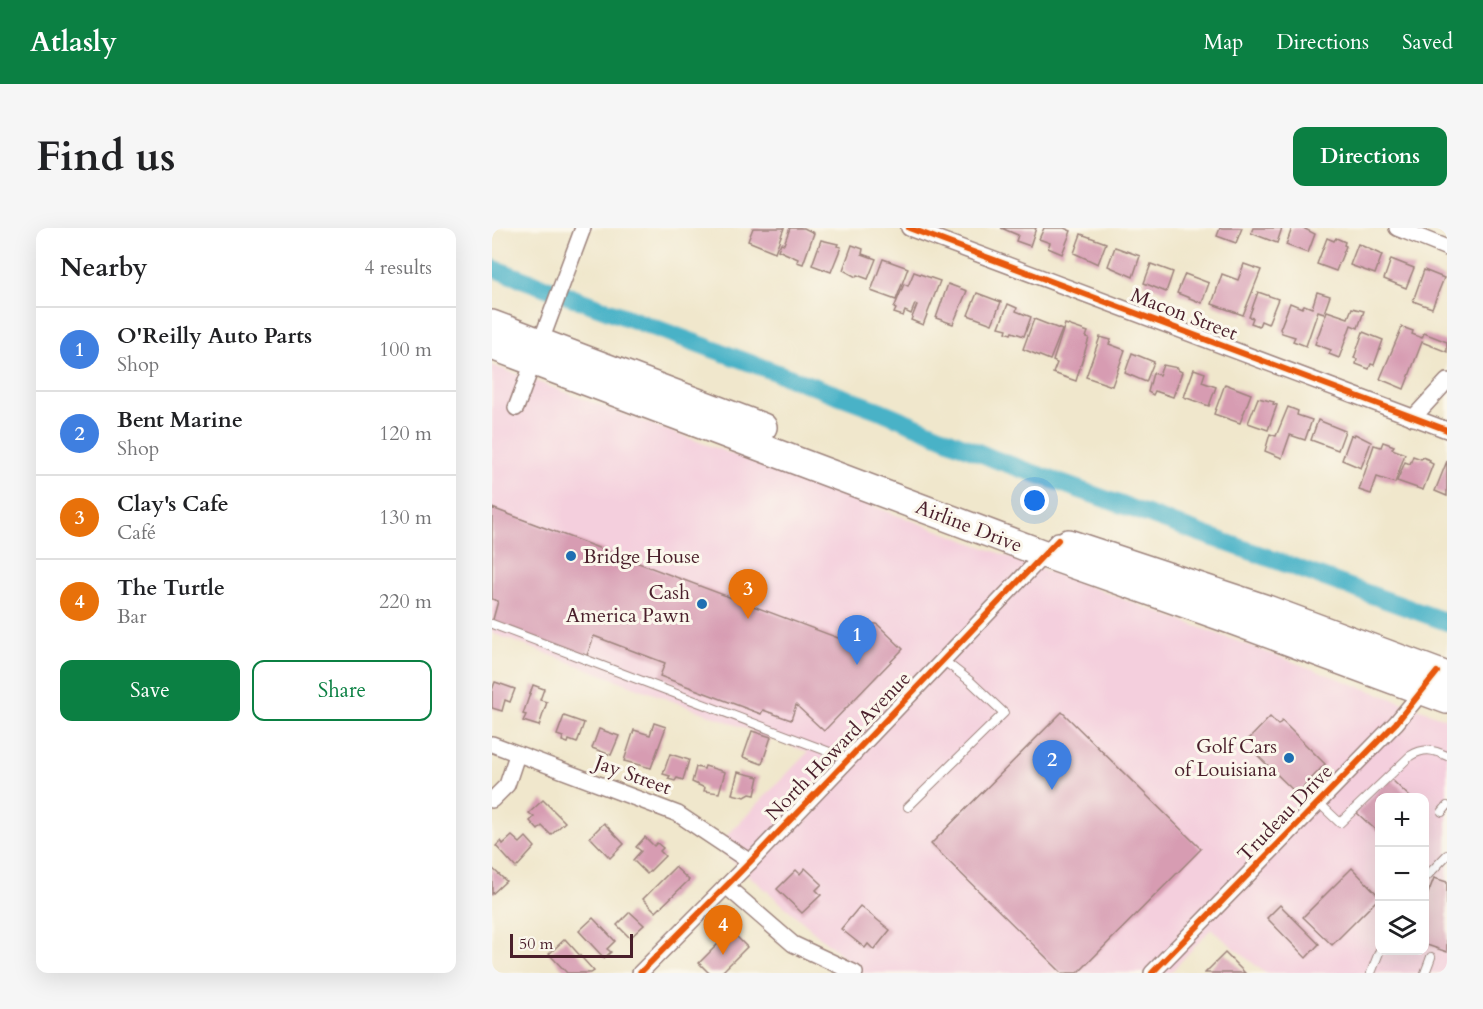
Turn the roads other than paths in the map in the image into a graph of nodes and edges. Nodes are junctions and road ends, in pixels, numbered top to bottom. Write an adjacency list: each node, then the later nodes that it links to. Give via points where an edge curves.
1 (583, 228): 6 (street)
2 (909, 228): 10 (street, Macon Street)
3 (1397, 228): 4 (street)
4 (1447, 248)
5 (492, 324): 6 (highway, Airline Drive)
6 (542, 341): 7 (highway, Airline Drive); 9 (street); 12 (highway, Airline Drive)
7 (492, 346)
8 (1447, 381): 10 (street)
9 (516, 408)
10 (1413, 418): 11 (street, Macon Street)
11 (1447, 430)
12 (1051, 547): 14 (street, North Howard Avenue); 15 (highway, Airline Drive, via 1228,619)
13 (492, 624): 19 (lane)
14 (943, 660): 19 (street, North Howard Avenue); 22 (lane, via 1004,713)
15 (1439, 685): 21 (street, Trudeau Drive)
16 (492, 744): 17 (street, Jay Street)
17 (517, 755): 20 (street, via 507,785); 24 (street, Jay Street, via 678,814)
18 (1447, 756): 21 (lane, via 1430,749 1410,756 1340,823)
19 (848, 759): 24 (street, North Howard Avenue)
20 (492, 800)
21 (1318, 803): 31 (street, Trudeau Drive)
22 (908, 807)
23 (1447, 855): 25 (lane)
24 (750, 862): 26 (street, North Howard Avenue)
25 (1429, 875)
26 (726, 886): 29 (street, North Howard Avenue); 30 (street, via 793,944)
27 (1378, 955): 32 (lane)
28 (1431, 957): 33 (lane)
29 (640, 973)
30 (855, 973)
31 (1152, 973)
32 (1371, 973)
33 (1425, 973)

